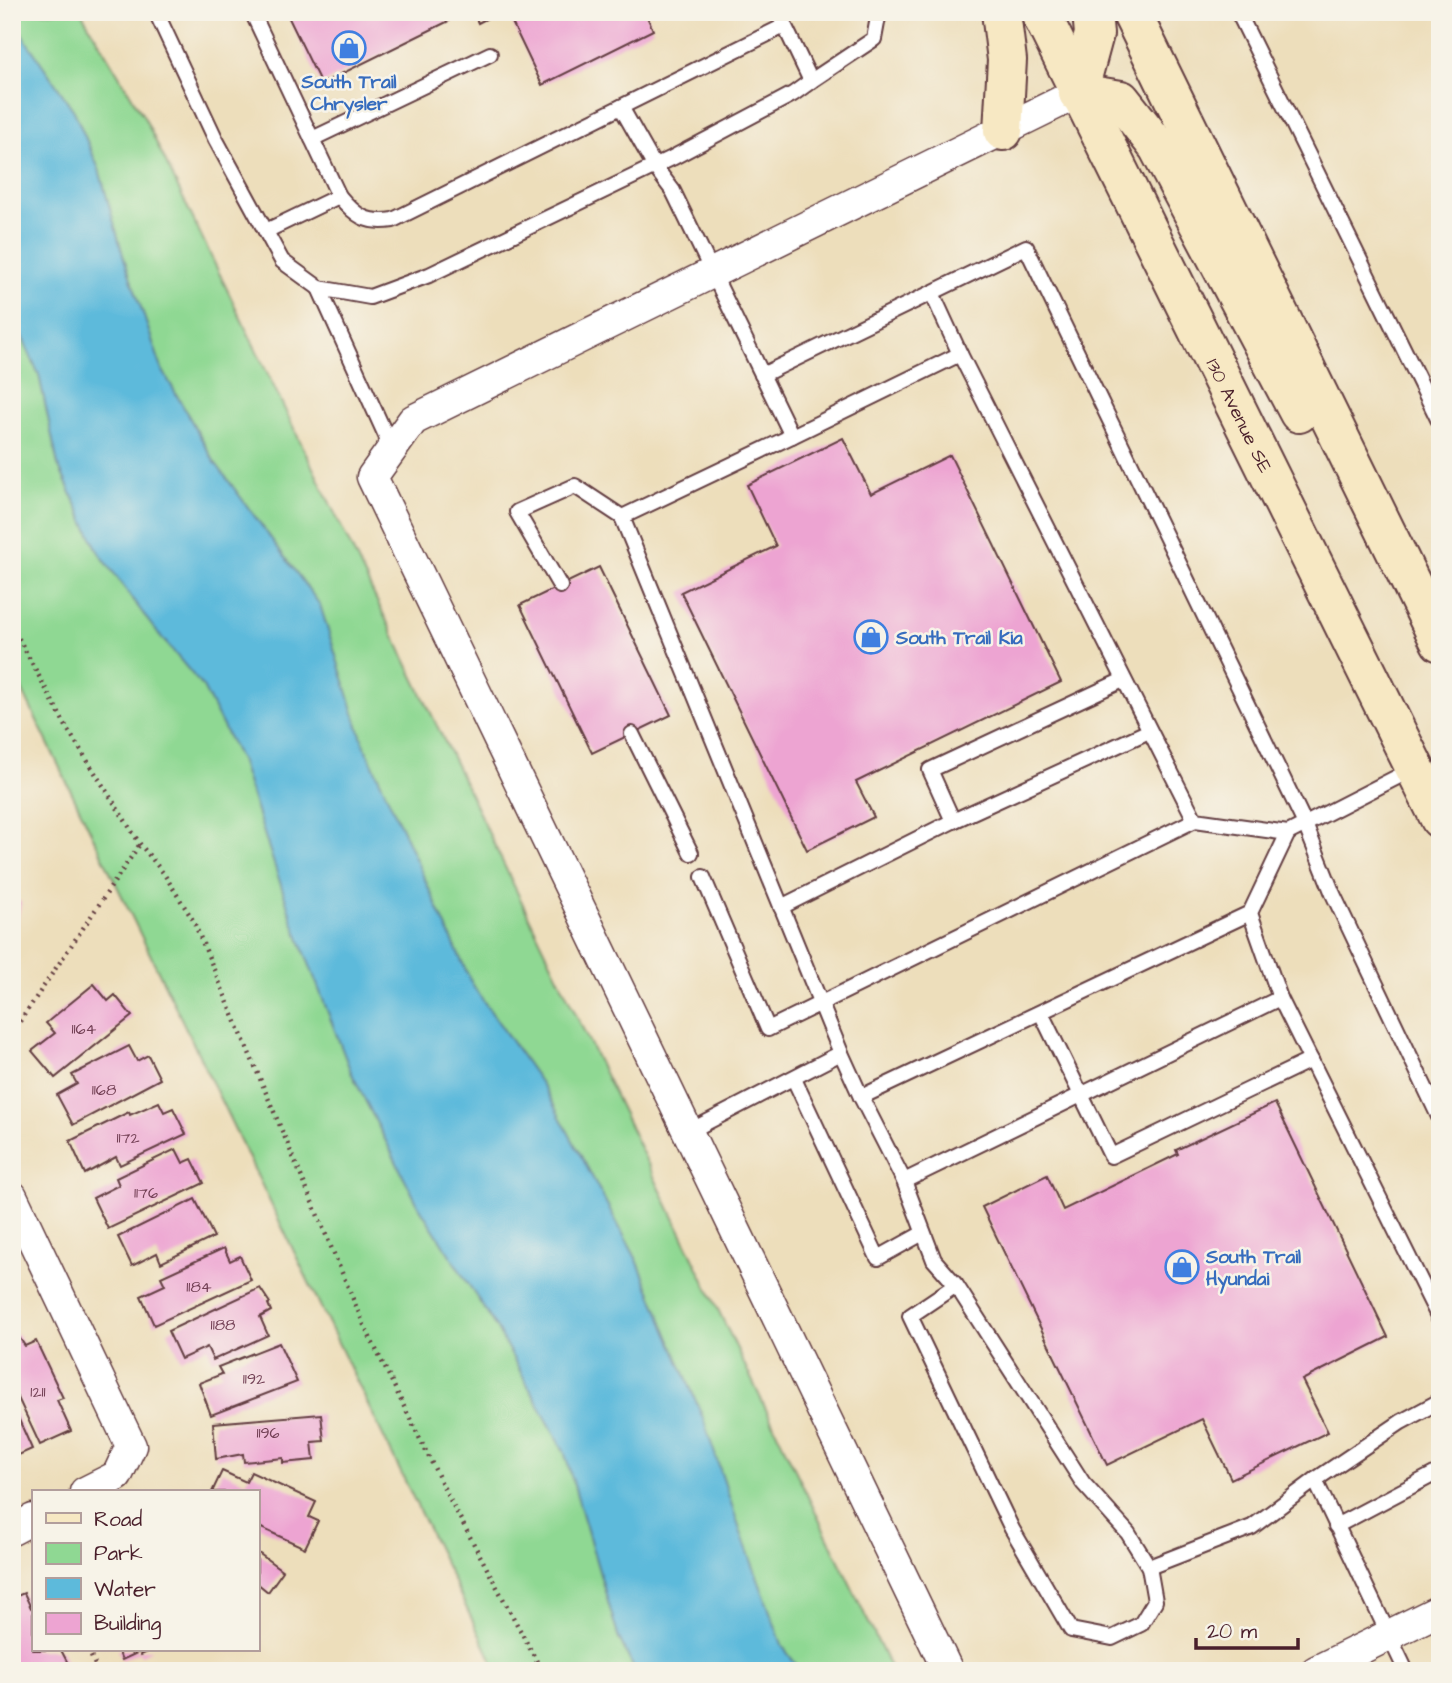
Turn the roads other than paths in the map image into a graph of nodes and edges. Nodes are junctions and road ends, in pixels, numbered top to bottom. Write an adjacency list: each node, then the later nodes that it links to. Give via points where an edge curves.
1 (156, 12): 18 (lane, via 216,140)
2 (252, 12): 15 (lane)
3 (879, 12): 11 (lane, via 874,39)
4 (1001, 12): 14 (main road, via 1007,60)
5 (1040, 12): 12 (main road, 130 Avenue SE)
6 (1092, 12): 12 (main road, via 1094,34)
7 (1131, 12): 29 (main road)
8 (1238, 12): 24 (lane)
9 (781, 19): 11 (lane); 13 (lane)
10 (490, 54): 15 (lane)
11 (811, 80): 16 (lane, via 793,94)
12 (1079, 93): 14 (street); 29 (main road, via 1121,100 1158,147 1340,490); 33 (main road, 130 Avenue SE)
13 (621, 107): 16 (lane); 17 (lane, via 393,220 376,222 354,213)
14 (1003, 131): 19 (street)
15 (312, 139): 17 (lane)
16 (654, 167): 19 (lane, via 673,191); 20 (lane, via 429,275 370,297)
17 (339, 196): 18 (lane)
18 (266, 231): 20 (lane, via 282,261)
19 (711, 273): 23 (lane); 26 (street, via 414,421)
20 (319, 288): 26 (lane)
21 (932, 293): 22 (lane); 23 (lane); 37 (lane, via 1026,247)
22 (960, 354): 25 (lane); 30 (lane)
23 (762, 375): 25 (lane)
24 (1440, 423)
25 (792, 436): 27 (lane)
26 (393, 449): 52 (street, via 372,477)
27 (622, 517): 28 (lane, via 575,486 517,512); 41 (lane)
28 (559, 586)
29 (1440, 642)
30 (1123, 680): 31 (lane); 36 (lane, via 930,770)
31 (1149, 731): 35 (lane); 36 (lane)
32 (632, 734): 39 (lane)
33 (1415, 768): 34 (main road, 130 Avenue SE); 37 (lane)
34 (1440, 819)
35 (1195, 820): 38 (lane); 44 (lane)
36 (953, 821): 41 (lane)
37 (1305, 824): 38 (lane); 51 (lane, via 1333,894)
38 (1288, 833): 42 (lane)
39 (691, 853)
40 (703, 877): 44 (lane, via 768,1029)
41 (781, 906): 44 (lane)
42 (1250, 914): 43 (lane); 45 (lane)
43 (1280, 998): 47 (lane); 49 (lane)
44 (821, 1003): 46 (lane)
45 (1041, 1013): 49 (lane); 50 (lane)
46 (841, 1053): 48 (lane); 50 (lane)
47 (1311, 1060): 49 (lane, via 1111,1156); 57 (lane)
48 (794, 1079): 52 (lane); 55 (lane, via 878,1258)
49 (1081, 1095): 53 (lane)
50 (861, 1097): 53 (lane)
51 (1440, 1119)
52 (688, 1132): 68 (street)
53 (904, 1181): 55 (lane)
54 (12, 1196): 61 (street, via 131,1446 117,1476)
55 (923, 1233): 56 (lane, via 934,1260)
56 (956, 1286): 65 (lane, via 1083,1483 1128,1534); 65 (lane, via 910,1316 1012,1530 1071,1630 1112,1638 1141,1624 1155,1601)
57 (1440, 1320)
58 (1440, 1401): 60 (lane)
59 (1440, 1471): 63 (lane)
60 (1315, 1480): 63 (lane); 65 (lane, via 1252,1527)
61 (89, 1490)
62 (32, 1520): 64 (street)
63 (1336, 1526): 67 (lane)
64 (12, 1530)
65 (1149, 1567)
66 (1440, 1610): 67 (street)
67 (1388, 1635): 69 (street); 70 (lane)
68 (948, 1671)
69 (1316, 1671)
70 (1406, 1671)

